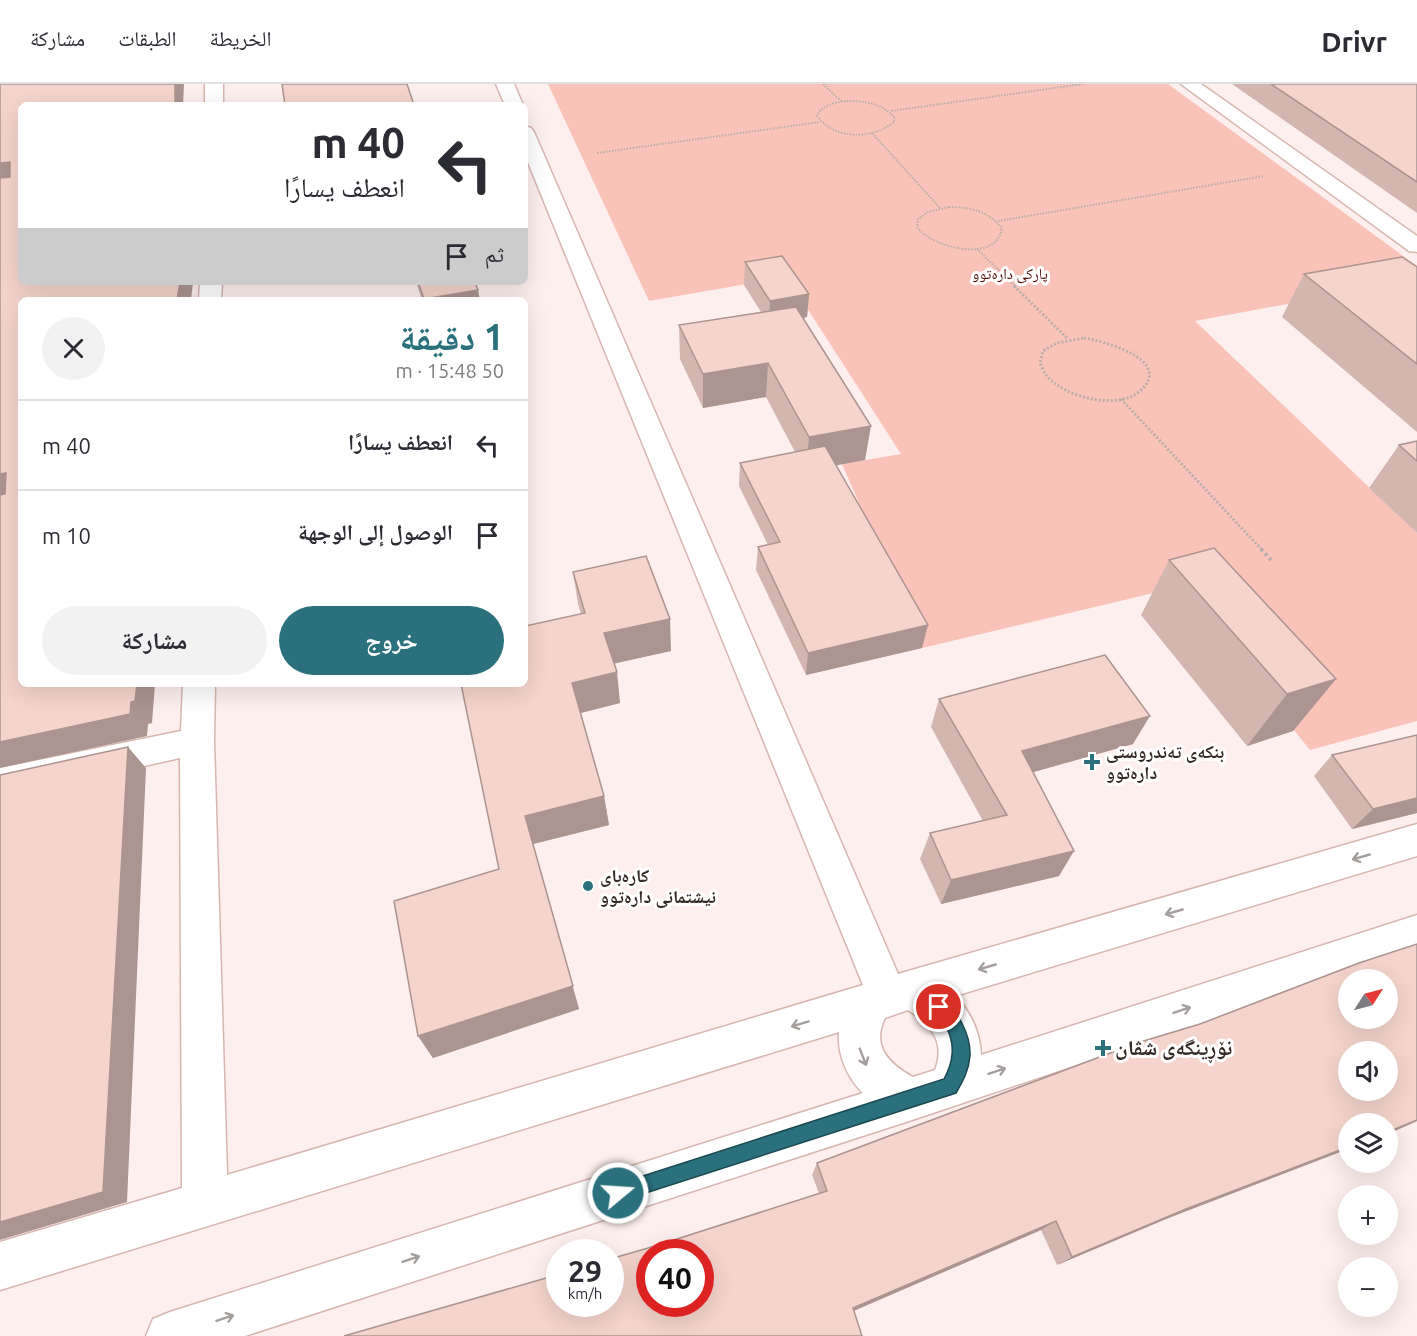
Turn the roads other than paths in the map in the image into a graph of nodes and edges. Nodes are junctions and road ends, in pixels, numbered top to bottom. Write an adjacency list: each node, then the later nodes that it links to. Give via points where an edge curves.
1 (214, 84): 4 (street)
2 (505, 84): 5 (street)
3 (1190, 84): 7 (street)
4 (214, 102)
5 (513, 102)
6 (528, 139): 13 (street)
7 (1417, 246)
8 (199, 687): 9 (street)
9 (197, 741): 10 (street); 15 (street)
10 (0, 783)
11 (1417, 840): 13 (street, one-way to 13)
12 (1417, 933): 14 (street, one-way to 12)
13 (889, 997): 14 (street, via 924,997 951,1021 958,1037 958,1072); 14 (street, one-way to 14, via 863,1016 860,1049 866,1066 878,1082 894,1093); 15 (street, one-way to 15)
14 (931, 1093): 17 (street, one-way to 14)
15 (205, 1204): 16 (street)
16 (0, 1266)
17 (183, 1334)

